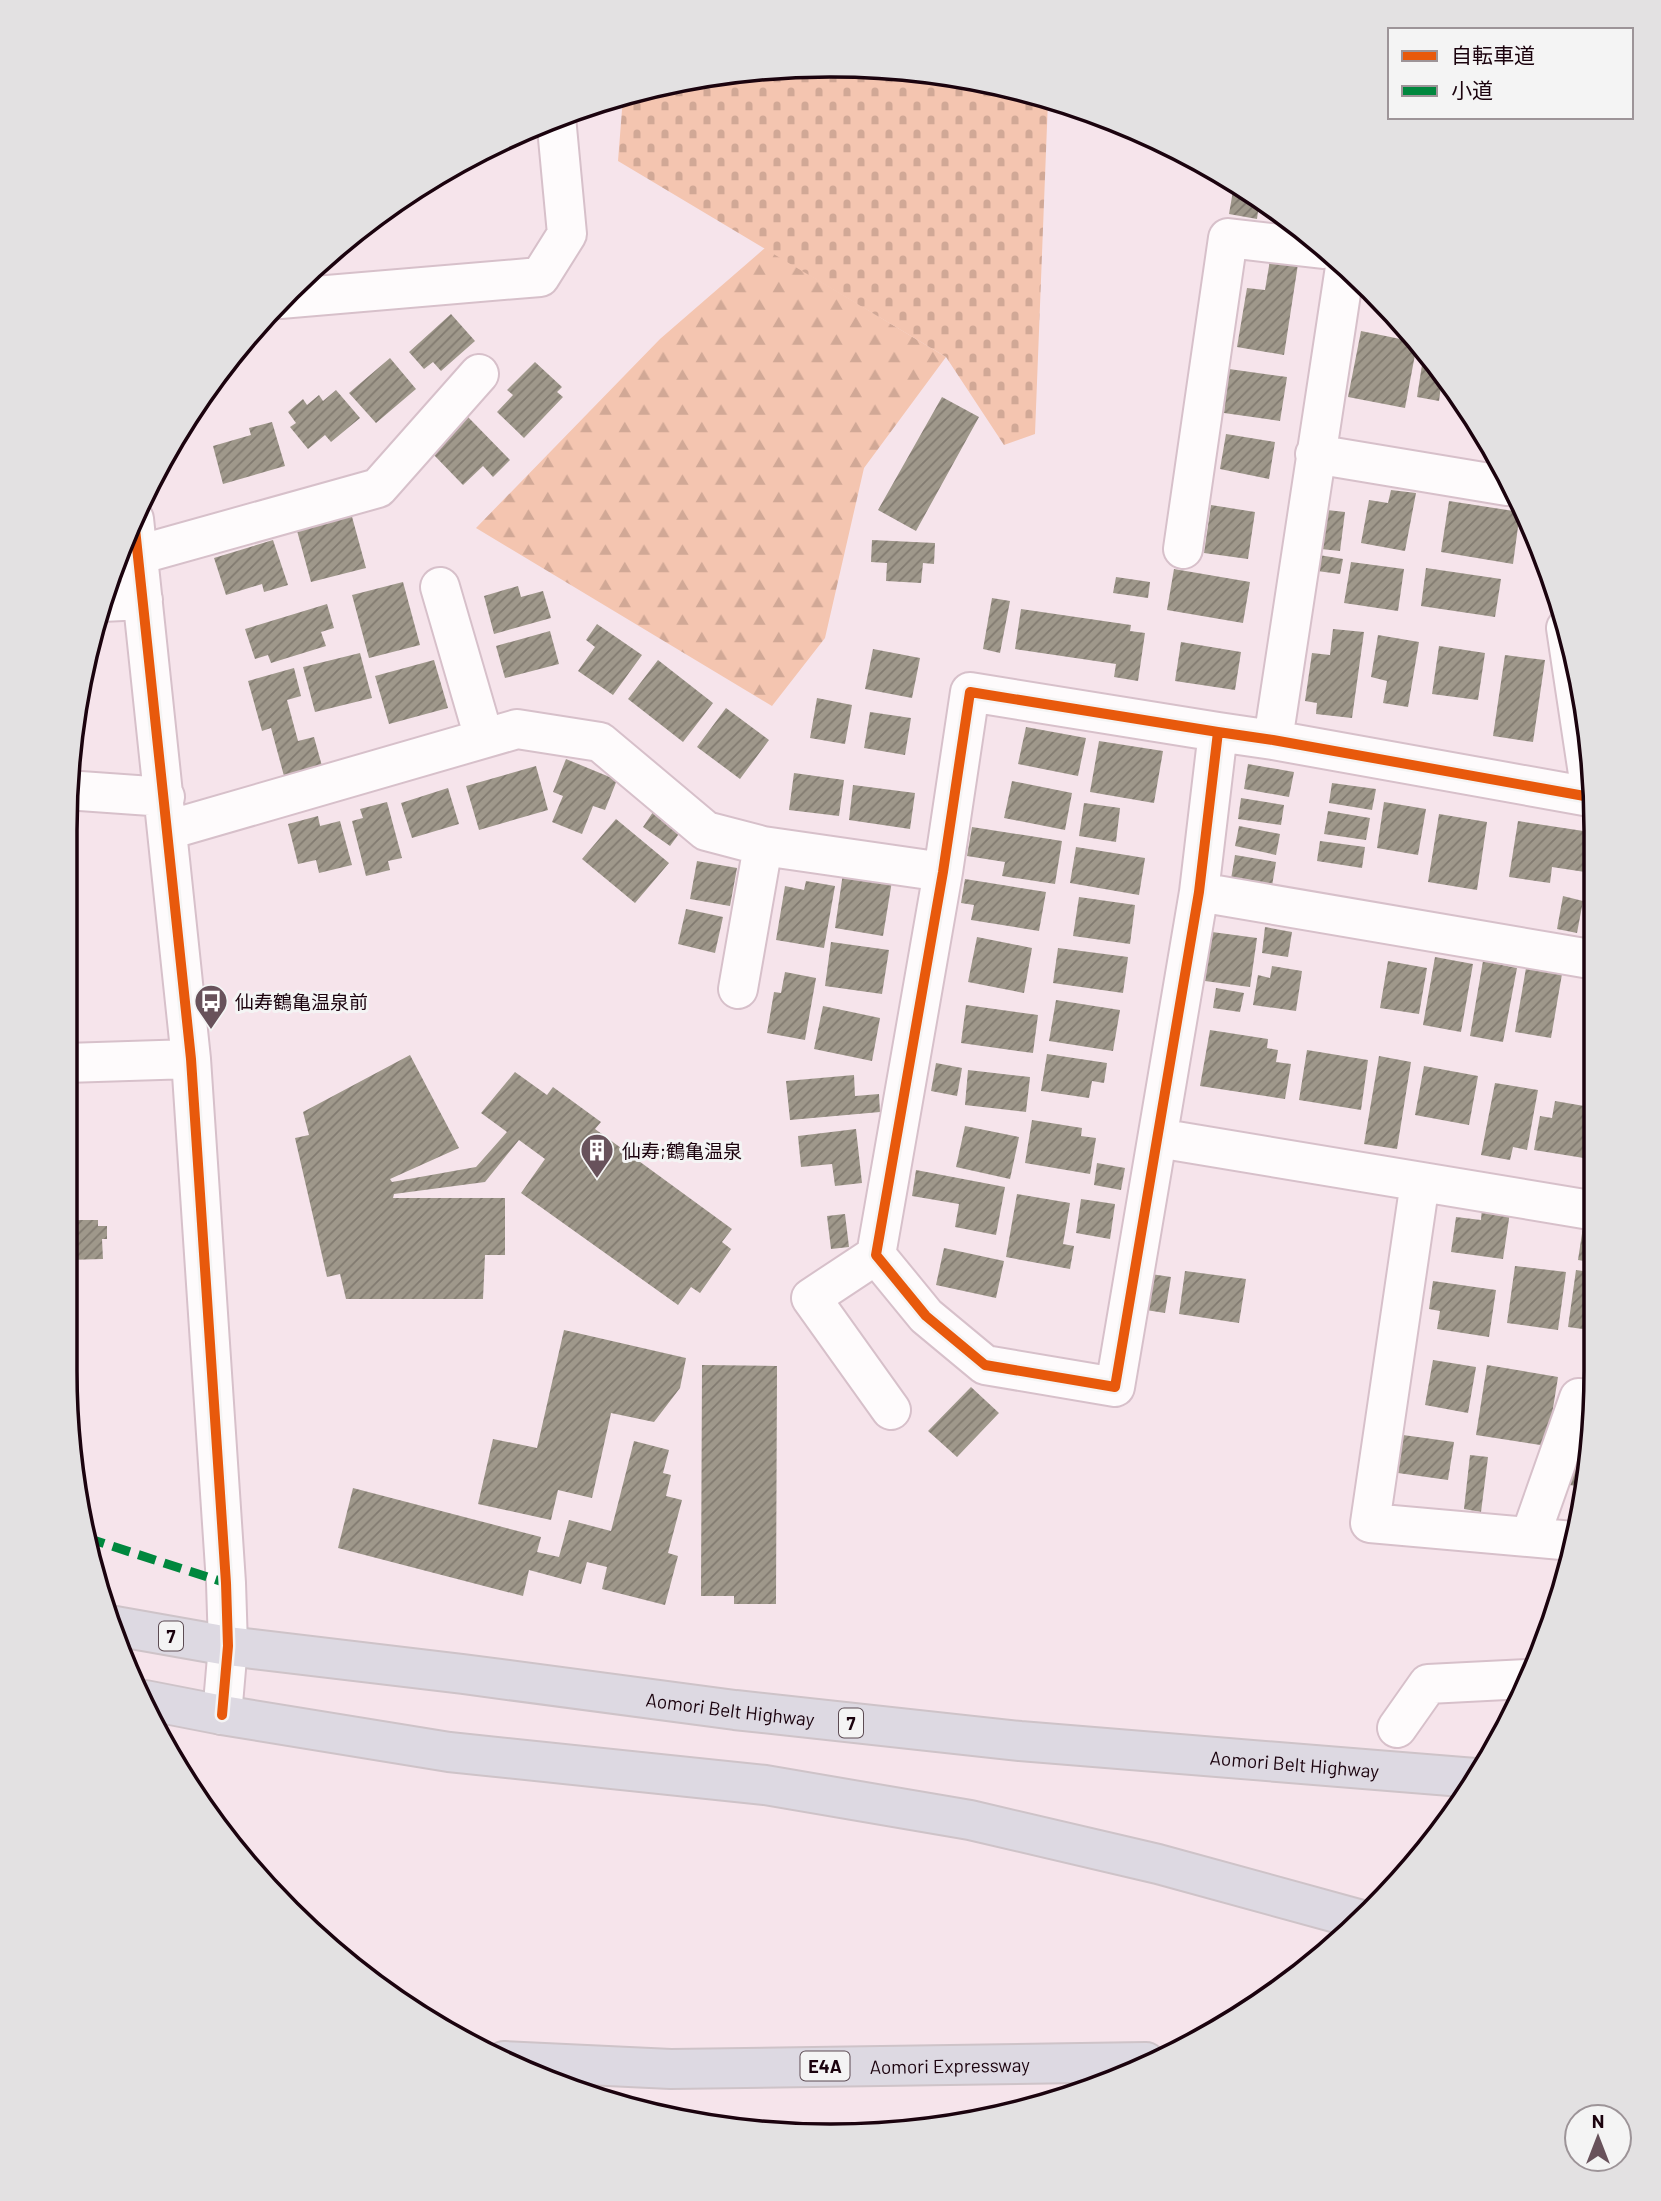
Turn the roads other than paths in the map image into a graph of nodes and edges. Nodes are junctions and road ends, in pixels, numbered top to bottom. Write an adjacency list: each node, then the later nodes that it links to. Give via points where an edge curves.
1 (557, 128): 4 (street, via 567,234 540,276)
2 (1306, 247): 9 (street, via 1228,238)
3 (1343, 279): 6 (street)
4 (299, 297)
5 (479, 374): 8 (street, via 378,488)
6 (1315, 454): 7 (street); 15 (street)
7 (1499, 485)
8 (136, 537): 11 (street)
9 (1183, 549)
10 (440, 587): 14 (street)
11 (143, 600): 12 (street); 18 (street)
12 (113, 601)
13 (1218, 733): 15 (street); 20 (street, via 970,692); 21 (street)
14 (484, 738): 18 (street); 19 (street, via 517,729 600,742 706,831)
15 (1273, 740): 17 (street)
16 (79, 793): 18 (street)
17 (1583, 796)
18 (166, 814): 24 (street)
19 (764, 846): 20 (street); 23 (street)
20 (943, 872): 29 (street)
21 (1199, 892): 22 (street); 26 (street)
22 (1584, 958)
23 (738, 989)
24 (191, 1059): 25 (street); 35 (street)
25 (77, 1063)
26 (1158, 1139): 27 (street); 29 (street, via 1115,1387 985,1365 926,1317)
27 (1420, 1182): 28 (street); 32 (street, via 1370,1523)
28 (1584, 1209)
29 (876, 1255): 31 (street, via 811,1298)
30 (1579, 1398): 32 (street)
31 (891, 1410)
32 (1530, 1537): 33 (street)
33 (1564, 1540)
34 (122, 1627): 35 (highway, Aomori Belt Highway / 7)
35 (228, 1646): 38 (street); 40 (highway, Aomori Belt Highway / 7, via 1006,1740)
36 (1517, 1679): 39 (street, via 1428,1684)
37 (154, 1702): 38 (highway)
38 (222, 1715): 41 (highway, via 449,1752 765,1785 970,1820 1158,1864)
39 (1397, 1728)
40 (1464, 1777)
41 (1349, 1916)
42 (532, 2062): 43 (highway, Aomori Expressway / E4A, via 671,2069)
43 (1129, 2062)

